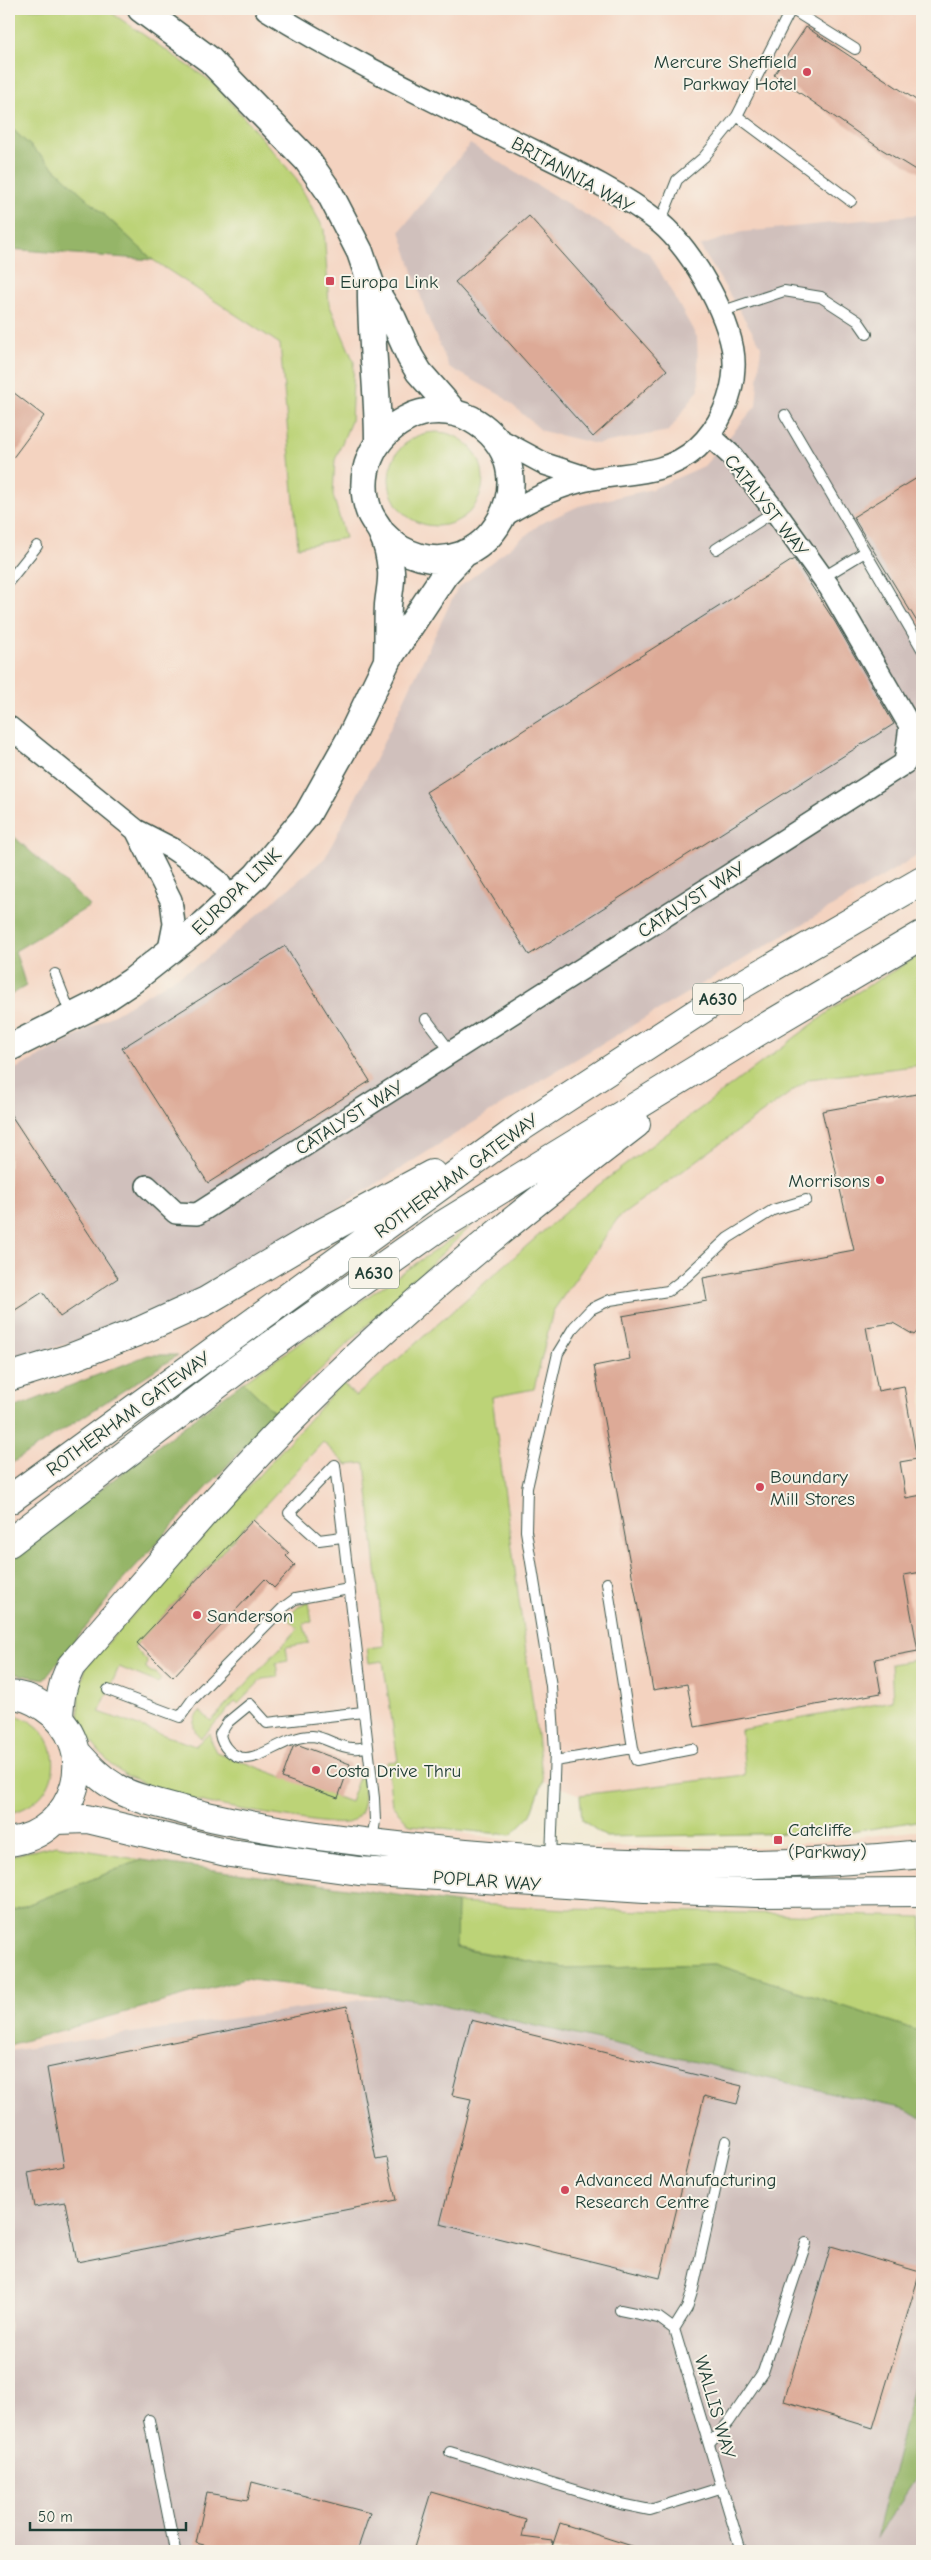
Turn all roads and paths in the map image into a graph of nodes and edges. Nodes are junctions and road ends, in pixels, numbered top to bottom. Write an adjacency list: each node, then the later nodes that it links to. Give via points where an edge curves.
1 (140, 9): 8 (street, EUROPA LINK, via 210,60 307,160 328,190 360,252)
2 (266, 9): 7 (street, BRITANNIA WAY, via 377,74 590,179)
3 (791, 9): 4 (lane); 5 (lane)
4 (855, 49)
5 (736, 116): 6 (lane); 7 (lane, via 704,157 677,180)
6 (851, 201)
7 (660, 224): 9 (street, BRITANNIA WAY, via 690,256)
8 (371, 284): 11 (street, EUROPA LINK, via 393,319 419,372); 15 (street, EUROPA LINK, via 370,325 378,399)
9 (720, 312): 10 (lane, via 784,291 821,297 858,321); 13 (street, BRITANNIA WAY, via 732,348 734,366 727,405)
10 (867, 334)
11 (455, 413): 14 (street, EUROPA LINK, via 482,426); 15 (street, EUROPA LINK, via 434,411 412,415 393,426)
12 (785, 415): 22 (lane)
13 (710, 434): 16 (street, BRITANNIA WAY, via 684,458 669,465 652,471); 17 (street, CATALYST WAY)
14 (493, 436): 16 (street, BRITANNIA WAY, via 544,464); 18 (street, EUROPA LINK, via 504,453 510,474 510,495)
15 (378, 441): 19 (street, EUROPA LINK, via 367,464 364,489 369,513)
16 (591, 479): 18 (street, BRITANNIA WAY, via 524,504)
17 (775, 511): 21 (lane); 24 (street, CATALYST WAY)
18 (505, 515): 23 (street, EUROPA LINK, via 482,544)
19 (383, 534): 23 (street, EUROPA LINK, via 400,548 421,556 443,558); 27 (street, EUROPA LINK, via 391,574)
20 (37, 546): 25 (lane)
21 (716, 549)
22 (865, 552): 24 (lane); 26 (lane)
23 (465, 553): 27 (street, EUROPA LINK, via 445,574)
24 (822, 578): 39 (street, CATALYST WAY, via 910,726 905,763)
25 (9, 581)
26 (922, 649)
27 (387, 661): 31 (street, EUROPA LINK, via 349,740 307,815 256,876)
28 (9, 727): 29 (street)
29 (136, 830): 31 (street, via 204,870 218,881); 33 (street, via 171,900 174,924)
30 (922, 881): 40 (main road, ROTHERHAM GATEWAY / A630, via 724,995)
31 (230, 900): 33 (street, EUROPA LINK)
32 (922, 935): 37 (main road, ROTHERHAM GATEWAY / A630)
33 (168, 954): 35 (street, EUROPA LINK, via 99,1003)
34 (55, 974): 35 (lane)
35 (71, 1016): 38 (street, EUROPA LINK)
36 (426, 1018): 39 (lane)
37 (759, 1031): 48 (main road, ROTHERHAM GATEWAY / A630, via 436,1229 242,1366); 54 (main road, A630, via 519,1213 387,1328 292,1418 71,1666 60,1693)
38 (9, 1048)
39 (450, 1052): 41 (street, CATALYST WAY, via 197,1214 176,1213)
40 (520, 1128): 43 (main road, A630, via 314,1237 206,1301 142,1330); 46 (main road, ROTHERHAM GATEWAY / A630)
41 (147, 1186)
42 (806, 1200): 59 (lane, via 773,1210 728,1238 668,1291 610,1300 591,1309 574,1327 558,1353 528,1488 526,1531 552,1686)
43 (46, 1366): 44 (main road); 45 (main road, A630)
44 (9, 1371)
45 (9, 1377)
46 (9, 1500)
47 (342, 1537): 47 (lane, via 319,1540 289,1513 335,1465); 50 (lane)
48 (9, 1543)
49 (607, 1583): 56 (lane)
50 (349, 1589): 51 (lane, via 295,1599 289,1603 193,1698 180,1717); 53 (lane)
51 (108, 1690)
52 (9, 1695): 54 (main road, via 35,1701)
53 (363, 1712): 55 (lane); 55 (lane, via 267,1723 250,1704 228,1722 220,1734 221,1742 229,1752 246,1758 257,1756 280,1743 314,1736 352,1749)
54 (59, 1717): 58 (main road)
55 (368, 1746): 62 (lane, via 375,1821)
56 (633, 1748): 57 (lane, via 636,1760); 59 (lane)
57 (692, 1749)
58 (76, 1752): 60 (main road, via 77,1776 70,1800); 62 (main road, POPLAR WAY, via 98,1776 133,1796 260,1828)
59 (555, 1761): 64 (lane)
60 (56, 1820): 61 (main road, via 33,1836); 65 (main road, POPLAR WAY, via 87,1819 230,1854 359,1871 645,1890)
61 (9, 1842)
62 (372, 1843): 64 (main road, POPLAR WAY)
63 (922, 1854): 64 (main road, POPLAR WAY, via 780,1864)
64 (551, 1859)
65 (922, 1892)
66 (726, 2141): 69 (lane, via 693,2289 687,2308)
67 (806, 2243): 71 (lane, via 763,2372 729,2422)
68 (620, 2310): 69 (lane, via 659,2318)
69 (674, 2329): 71 (lane, WALLIS WAY)
70 (149, 2420): 74 (lane)
71 (709, 2444): 73 (lane, WALLIS WAY)
72 (450, 2452): 73 (lane, via 650,2510)
73 (720, 2488): 75 (lane, WALLIS WAY)
74 (175, 2551)
75 (740, 2551)

